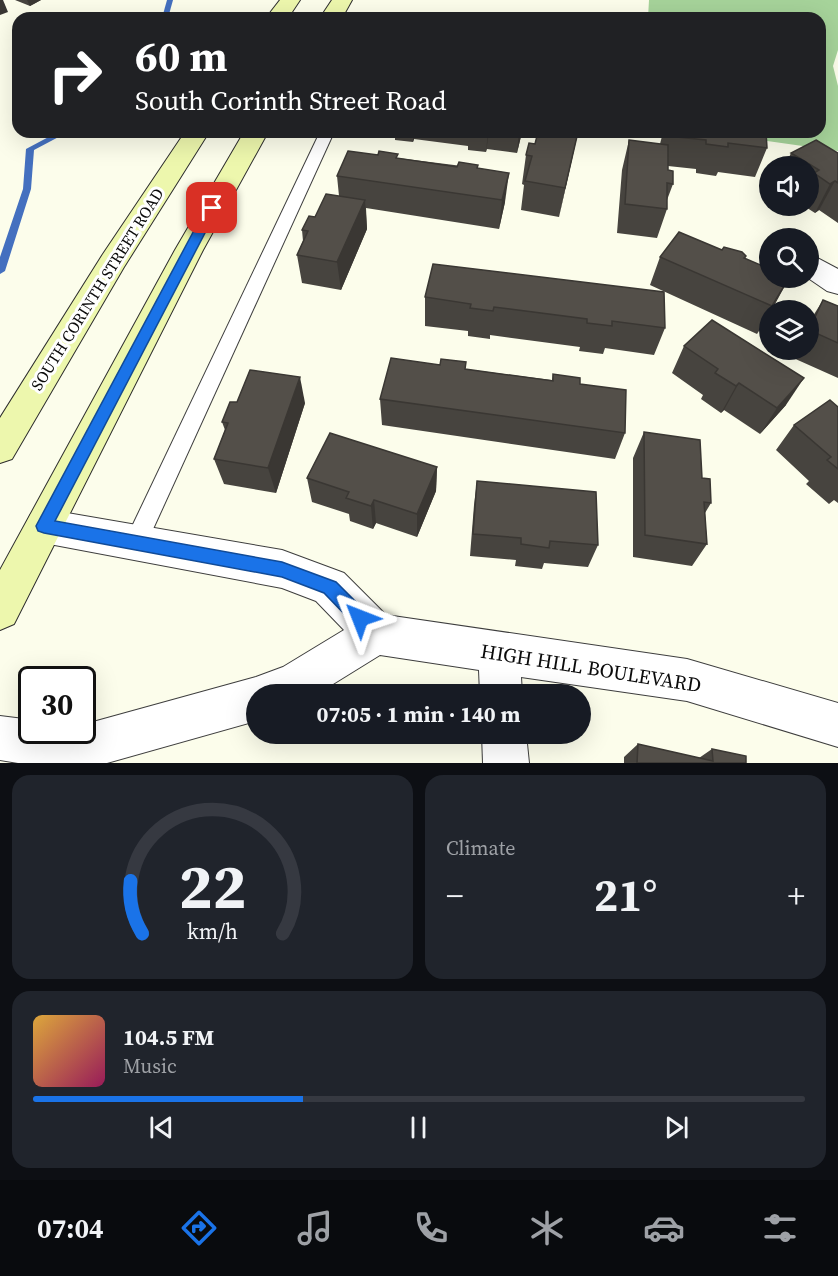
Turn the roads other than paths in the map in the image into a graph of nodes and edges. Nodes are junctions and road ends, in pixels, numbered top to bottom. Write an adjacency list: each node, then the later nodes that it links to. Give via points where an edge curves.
1 (193, 138): 6 (main road, SOUTH CORINTH STREET ROAD)
2 (253, 138): 7 (main road)
3 (324, 138): 8 (lane)
4 (819, 270): 5 (street)
5 (838, 282)
6 (0, 448)
7 (44, 526): 8 (street); 9 (main road)
8 (135, 544): 10 (street, via 282,569 330,587)
9 (0, 610)
10 (376, 634): 11 (street, HIGH HILL BOULEVARD); 12 (street)
11 (499, 654): 13 (street); 15 (street, HIGH HILL BOULEVARD, via 687,680)
12 (293, 684)
13 (500, 684)
14 (246, 702): 16 (street, via 77,749)
15 (838, 725)
16 (0, 738)
17 (505, 744): 18 (street)
18 (506, 763)

